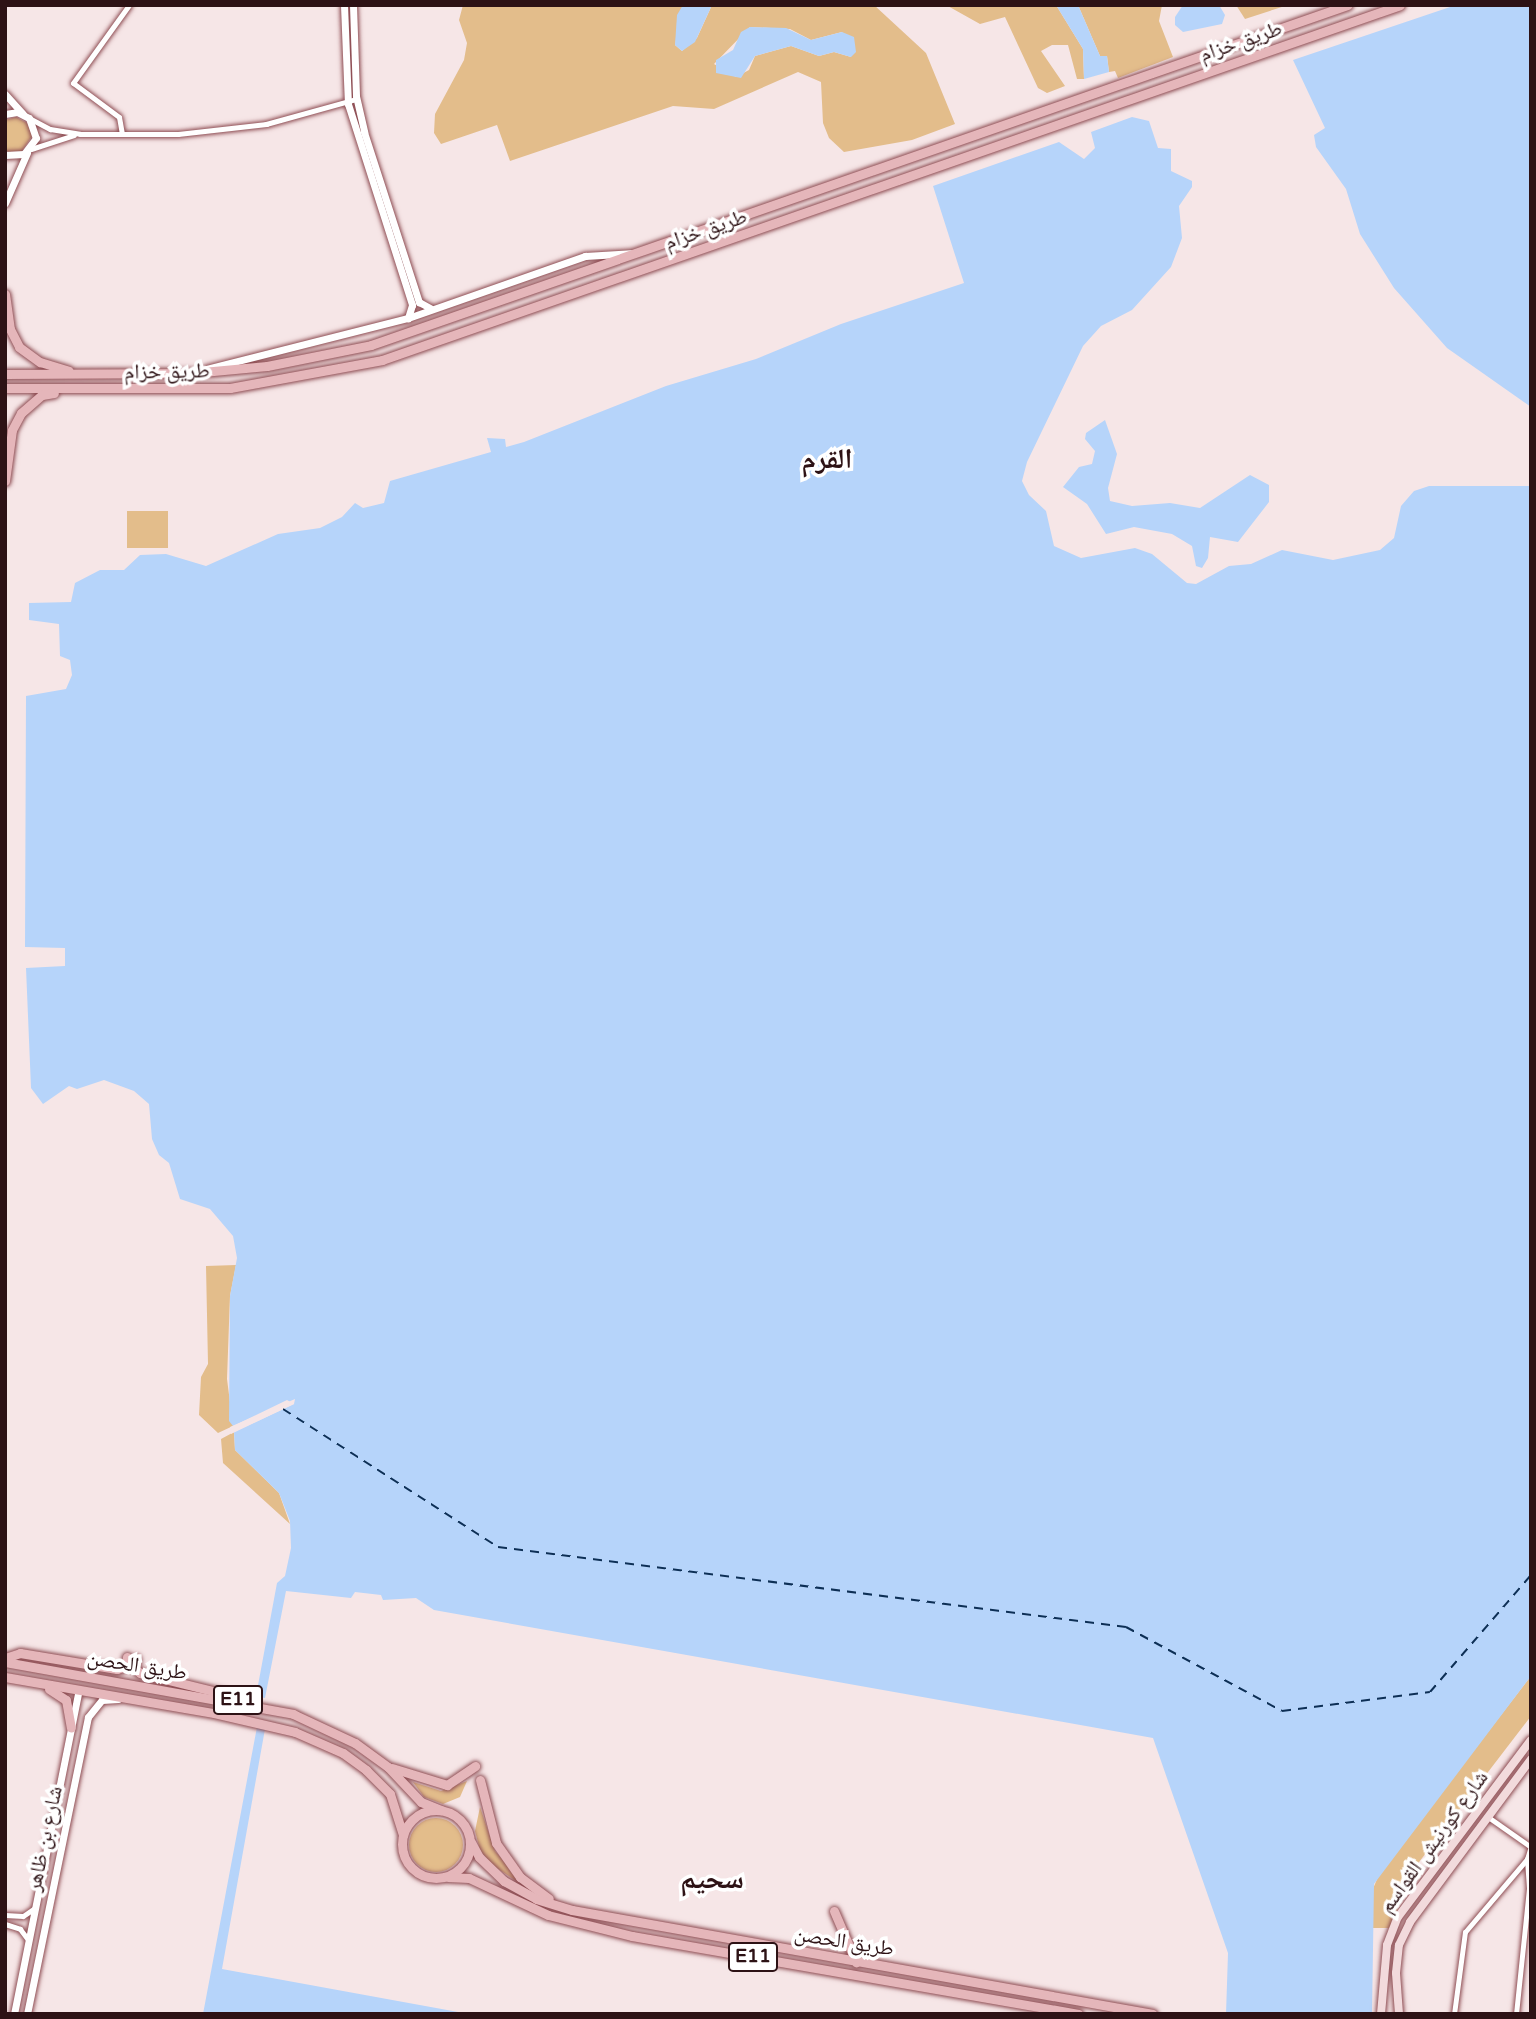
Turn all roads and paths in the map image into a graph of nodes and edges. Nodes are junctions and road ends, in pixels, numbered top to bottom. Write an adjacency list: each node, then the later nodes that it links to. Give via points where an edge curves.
1 (129, 5): 12 (street, via 73,83 119,117)
2 (344, 5): 8 (street)
3 (353, 5): 7 (street)
4 (1348, 5): 16 (main road, طريق خزام)
5 (1400, 5): 25 (main road, طريق خزام, via 416,350 312,376)
6 (5, 94): 10 (street)
7 (356, 99): 8 (street); 18 (street, via 419,302)
8 (348, 104): 12 (street, via 266,124); 19 (street, via 412,305)
9 (5, 114): 10 (street)
10 (26, 116): 11 (street, via 50,129); 13 (street, via 36,131)
11 (80, 134): 12 (street); 13 (street)
12 (122, 134)
13 (29, 150): 14 (street); 15 (street)
14 (5, 155)
15 (5, 203)
16 (639, 253): 18 (street, via 585,256); 20 (main road, طريق خزام, via 407,335)
17 (5, 294): 23 (main road, via 10,330 19,347 40,362)
18 (431, 308): 19 (street)
19 (408, 318): 21 (street)
20 (267, 366): 21 (main road, طريق خزام); 25 (main road, via 229,375)
21 (192, 373): 23 (main road, طريق خزام)
22 (5, 374): 23 (main road, طريق خزام)
23 (78, 374)
24 (5, 388): 26 (main road, طريق خزام)
25 (226, 388): 26 (main road, طريق خزام)
26 (73, 390): 27 (main road, via 42,395 21,414 12,430)
27 (5, 481)
28 (5, 1660): 31 (main road, طريق الحصن / E11); 34 (main road, via 20,1653 117,1670 132,1658 137,1672 208,1688)
29 (5, 1677): 30 (main road, طريق الحصن / E11)
30 (31, 1682): 32 (main road, طريق الحصن / E11); 35 (main road, via 66,1700)
31 (175, 1689): 32 (main road, via 145,1691 87,1681); 34 (main road, طريق الحصن / E11)
32 (79, 1690): 33 (main road, طريق الحصن / E11); 35 (street, شارع بن ظاهر)
33 (126, 1699): 43 (main road, طريق الحصن / E11, via 264,1723 343,1753 390,1794); 50 (street, شارع بن ظاهر, via 102,1700 88,1717)
34 (236, 1700): 39 (main road, طريق الحصن / E11, via 316,1723)
35 (71, 1728): 44 (street, شارع بن ظاهر)
36 (1531, 1740): 65 (main road, شارع كورنيش القواسم, via 1398,1917 1387,1945)
37 (1531, 1759): 42 (main road, شارع كورنيش القواسم)
38 (475, 1766): 39 (main road, via 447,1785)
39 (388, 1767): 41 (main road, طريق الحصن / E11, via 421,1802)
40 (480, 1780): 53 (main road, via 488,1824 506,1861 536,1891)
41 (441, 1810): 43 (main road, via 415,1817); 46 (main road, via 461,1820)
42 (1487, 1816): 45 (main road, شارع كورنيش القواسم); 47 (street)
43 (403, 1835): 51 (main road, via 404,1857 410,1867 430,1879)
44 (49, 1836): 50 (street, via 54,1830 60,1833); 52 (street, شارع بن ظاهر)
45 (1471, 1837): 48 (main road); 66 (main road, شارع كورنيش القواسم, via 1410,1922 1399,1945)
46 (471, 1842): 51 (main road, via 465,1863); 53 (main road, طريق الحصن / E11, via 484,1864 504,1881 536,1899)
47 (1531, 1847): 49 (street)
48 (1473, 1848)
49 (1527, 1858): 67 (street, via 1465,1931); 68 (street, via 1529,1888)
50 (58, 1861): 62 (street, شارع بن ظاهر)
51 (448, 1877): 63 (main road, طريق الحصن / E11, via 469,1878 548,1915 632,1936)
52 (35, 1908): 56 (street); 59 (street, شارع بن ظاهر)
53 (572, 1910): 60 (main road, طريق الحصن / E11)
54 (834, 1911): 60 (main road, via 836,1926)
55 (5, 1915): 56 (street)
56 (18, 1917): 58 (street)
57 (5, 1924): 58 (street)
58 (13, 1926): 59 (street)
59 (29, 1941): 61 (street, شارع بن ظاهر)
60 (856, 1962): 64 (main road, طريق الحصن / E11)
61 (14, 2014)
62 (27, 2014)
63 (1078, 2014)
64 (1153, 2014)
65 (1381, 2014)
66 (1399, 2014)
67 (1454, 2014)
68 (1516, 2014)

